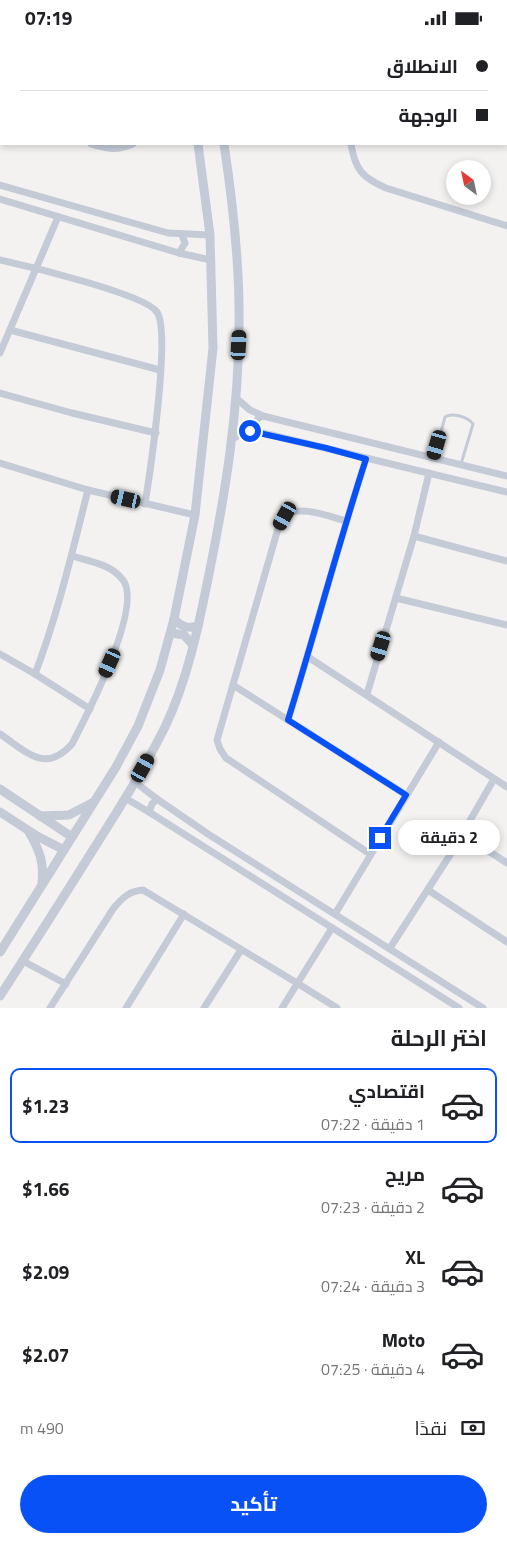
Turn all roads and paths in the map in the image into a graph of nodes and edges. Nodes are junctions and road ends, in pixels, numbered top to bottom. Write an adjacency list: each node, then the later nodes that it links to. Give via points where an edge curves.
1 (95, 145): 2 (street, via 113,149)
2 (131, 145)
3 (198, 145): 11 (street)
4 (224, 145): 20 (street, via 233,200 238,276 240,327)
5 (351, 145): 9 (street, via 358,168 370,181)
6 (0, 185): 10 (street)
7 (0, 199): 8 (street)
8 (58, 217): 12 (street); 15 (street)
9 (507, 226)
10 (182, 235): 11 (street); 12 (street, via 185,243)
11 (210, 235): 14 (street)
12 (179, 253): 14 (street)
13 (0, 259): 15 (street)
14 (211, 260): 34 (street, via 213,348)
15 (35, 269): 16 (street); 18 (street, via 152,306 161,320)
16 (10, 330): 17 (street); 18 (street)
17 (0, 353)
18 (160, 370): 22 (street)
19 (0, 393): 22 (street)
20 (236, 399): 21 (street); 24 (street)
21 (263, 416): 23 (street, via 255,423); 25 (street)
22 (156, 433): 33 (street)
23 (259, 433): 24 (street, via 244,432); 26 (street)
24 (231, 440): 42 (street)
25 (433, 458): 28 (street); 28 (lane, via 445,417 452,414 473,424)
26 (366, 459): 29 (street); 35 (street)
27 (0, 463): 31 (street)
28 (460, 465): 30 (street)
29 (429, 473): 32 (street); 36 (street)
30 (507, 476)
31 (88, 490): 33 (street); 37 (street)
32 (507, 492)
33 (145, 504): 34 (street)
34 (195, 515): 40 (street)
35 (346, 521): 46 (street); 48 (street, via 302,510 285,516 275,539)
36 (414, 536): 38 (street); 39 (street)
37 (72, 556): 47 (street); 50 (street, via 110,568 128,589 126,613 110,663)
38 (507, 561)
39 (396, 598): 41 (street); 49 (street)
40 (174, 619): 42 (street, via 185,627); 43 (street)
41 (507, 625)
42 (198, 626): 44 (street)
43 (171, 633): 44 (street, via 184,635); 61 (street, via 138,725)
44 (193, 645): 55 (street, via 166,726)
45 (0, 654): 47 (street)
46 (308, 657): 49 (street); 51 (street)
47 (35, 673): 50 (street)
48 (233, 685): 51 (street); 71 (street, via 217,740 226,758)
49 (367, 694): 53 (street)
50 (90, 709): 52 (street, via 72,744 65,752 47,759 38,759)
51 (288, 720): 58 (street)
52 (0, 734)
53 (440, 742): 54 (street); 58 (street)
54 (494, 779): 56 (street); 67 (street)
55 (135, 782): 59 (street); 60 (street)
56 (507, 787)
57 (0, 789): 64 (street)
58 (406, 795): 71 (street)
59 (125, 798): 62 (street); 82 (street)
60 (157, 799): 62 (street); 76 (street)
61 (95, 801): 64 (street, via 69,815); 68 (street)
62 (149, 811): 77 (street)
63 (0, 813): 65 (street)
64 (40, 816): 66 (street)
65 (27, 830): 69 (street); 73 (street, via 42,863)
66 (61, 830): 68 (street); 69 (street, via 60,839)
67 (462, 834): 72 (street); 74 (street)
68 (72, 837): 70 (street)
69 (52, 844): 70 (street)
70 (64, 850): 73 (street)
71 (370, 854): 76 (street)
72 (507, 863)
73 (41, 886): 81 (street)
74 (428, 890): 78 (street); 79 (street)
75 (184, 914): 80 (street); 84 (street, via 143,890 125,895); 87 (street)
76 (335, 914): 79 (street)
77 (332, 928): 83 (street); 91 (street)
78 (507, 942)
79 (390, 948): 92 (street)
80 (241, 950): 83 (street); 88 (street)
81 (0, 952)
82 (23, 961): 84 (street); 85 (street)
83 (297, 983): 89 (street); 90 (street)
84 (66, 984): 86 (street)
85 (0, 996)
86 (50, 1008)
87 (126, 1008)
88 (204, 1008)
89 (282, 1008)
90 (337, 1008)
91 (459, 1008)
92 (483, 1008)

